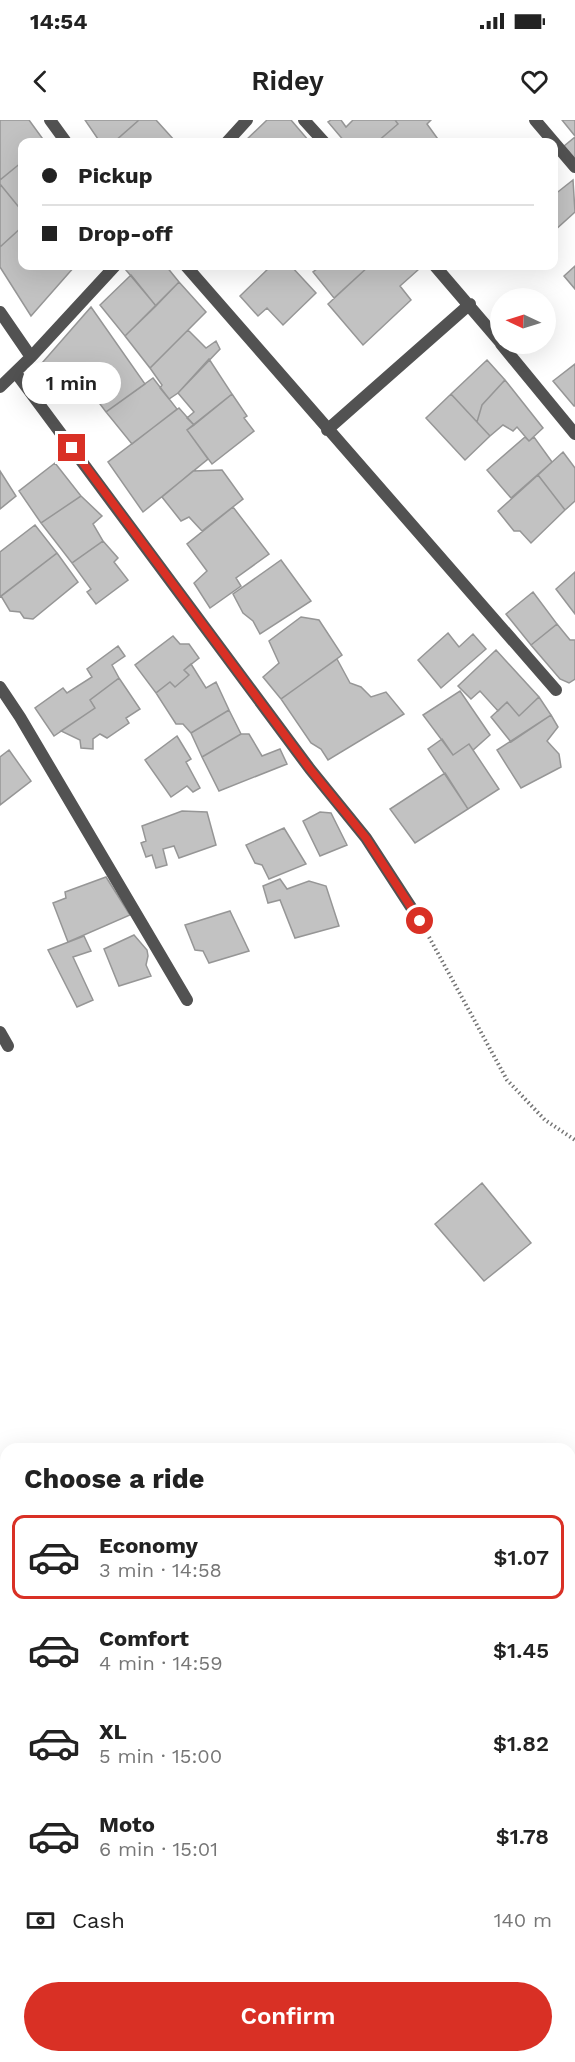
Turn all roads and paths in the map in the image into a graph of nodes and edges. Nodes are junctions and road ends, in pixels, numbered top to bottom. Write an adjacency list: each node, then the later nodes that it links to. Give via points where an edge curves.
1 (50, 120): 5 (street)
2 (247, 120): 6 (street)
3 (304, 120): 7 (street)
4 (535, 120): 8 (street)
5 (63, 138)
6 (231, 138)
7 (320, 138)
8 (550, 138)
9 (558, 147): 10 (street)
10 (575, 167)
11 (111, 270): 18 (street)
12 (189, 270): 21 (street)
13 (439, 270): 14 (street)
14 (470, 304): 16 (street); 21 (street)
15 (0, 312): 18 (street)
16 (490, 329)
17 (510, 354): 22 (street)
18 (31, 357): 19 (street)
19 (16, 373): 20 (street); 25 (street, via 310,769 366,838)
20 (0, 387)
21 (327, 430): 24 (street)
22 (575, 434)
23 (0, 687): 26 (street)
24 (556, 690)
25 (420, 921): 29 (path, via 507,1080 545,1120)
26 (187, 1000)
27 (0, 1032): 28 (street)
28 (8, 1046)
29 (575, 1140)

